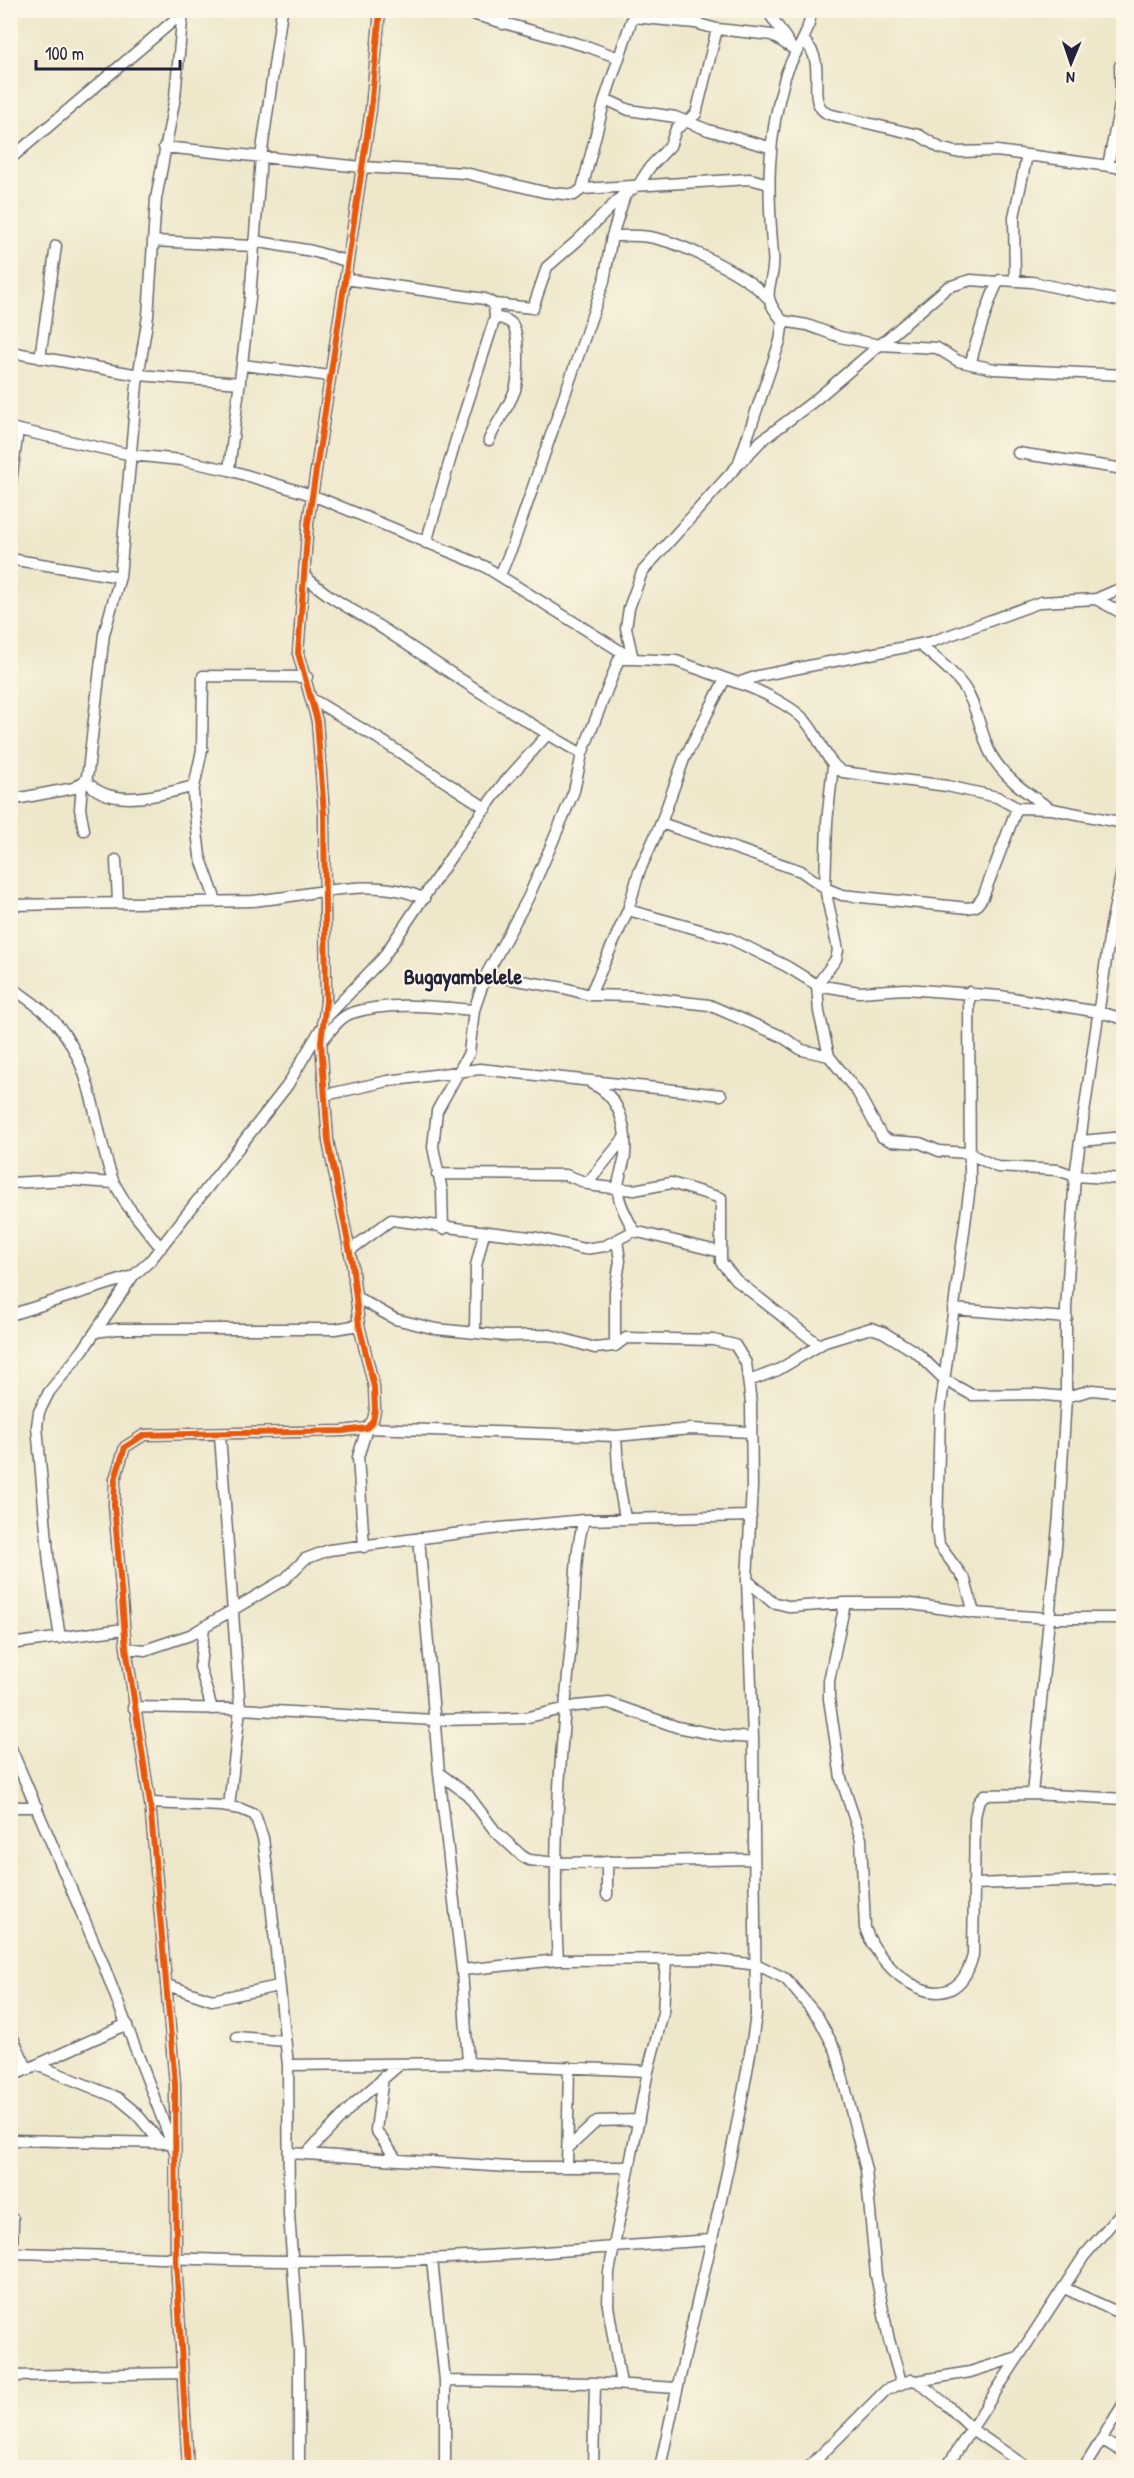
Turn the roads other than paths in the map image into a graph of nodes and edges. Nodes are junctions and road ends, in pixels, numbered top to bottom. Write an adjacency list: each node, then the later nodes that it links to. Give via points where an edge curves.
1 (282, 10): 20 (street)
2 (381, 10): 23 (street)
3 (458, 10): 9 (street)
4 (507, 10): 9 (street)
5 (767, 10): 12 (street)
6 (811, 10): 11 (street)
7 (183, 11): 17 (street, via 175,97); 21 (street)
8 (634, 14): 10 (street); 13 (street)
9 (503, 24): 13 (street)
10 (717, 29): 12 (street, via 772,36); 16 (street, via 701,104)
11 (804, 41): 12 (street); 19 (street, via 817,57 815,87 821,111 919,135 955,152)
12 (795, 50): 18 (street)
13 (619, 58): 15 (street)
14 (1120, 66): 22 (street, via 1121,100)
15 (605, 99): 16 (street, via 629,110 667,114); 27 (street)
16 (686, 122): 18 (street); 26 (street, via 676,129 670,146)
17 (164, 147): 20 (street); 30 (street)
18 (770, 147): 25 (street)
19 (1025, 155): 22 (street); 35 (street, via 1014,217)
20 (261, 157): 23 (street); 31 (street)
21 (10, 159)
22 (1108, 166): 24 (street)
23 (362, 167): 27 (street, via 465,173 565,196 578,194); 33 (street)
24 (1124, 168)
25 (769, 184): 26 (street, via 750,179); 37 (street, via 773,257)
26 (638, 186): 27 (street); 28 (street)
27 (582, 189)
28 (626, 194): 29 (street); 39 (street, via 547,267 533,308)
29 (612, 236): 37 (street, via 648,236 665,241 734,270); 62 (street, via 604,281)
30 (153, 241): 31 (street); 47 (street)
31 (254, 243): 33 (street, via 312,251); 46 (street)
32 (56, 246): 44 (street)
33 (346, 261): 34 (street)
34 (345, 279): 39 (street, via 485,299); 49 (street)
35 (1015, 281): 36 (street); 38 (street)
36 (997, 282): 42 (street, via 971,280 948,287); 45 (street)
37 (767, 297): 41 (street)
38 (1124, 302)
39 (494, 304): 40 (street)
40 (495, 318): 52 (street, via 514,327 517,369 514,391); 60 (street)
41 (783, 321): 42 (street); 55 (street, via 780,341)
42 (880, 345): 45 (street, via 937,348 958,361); 55 (street, via 761,441)
43 (10, 352): 44 (street)
44 (40, 358): 47 (street)
45 (971, 363): 48 (street, via 994,369)
46 (243, 365): 49 (street); 50 (street)
47 (139, 375): 50 (street); 54 (street)
48 (1124, 375)
49 (330, 376): 59 (street)
50 (240, 383): 57 (street)
51 (14, 429): 54 (street); 58 (street)
52 (489, 440)
53 (1018, 453): 56 (street)
54 (132, 455): 57 (street); 64 (street)
55 (738, 465): 69 (street, via 644,568 626,628)
56 (1124, 469)
57 (229, 470): 59 (street)
58 (10, 490)
59 (312, 495): 60 (street); 63 (street)
60 (426, 543): 62 (street, via 448,549)
61 (10, 559): 64 (street)
62 (500, 575): 69 (street)
63 (305, 576): 70 (street, via 298,653); 74 (street, via 339,603)
64 (120, 577): 77 (street, via 104,634)
65 (1124, 586): 66 (street)
66 (1096, 599): 67 (street); 68 (street, via 1041,602)
67 (1124, 614)
68 (920, 645): 72 (street, via 793,668); 82 (street, via 956,676 966,690 989,751 1001,767 1023,791)
69 (633, 659): 71 (street, via 676,661); 75 (street, via 620,659)
70 (307, 677): 73 (street); 78 (street, via 203,676 202,750)
71 (724, 681): 72 (street); 83 (street, via 684,759)
72 (738, 683): 76 (street, via 803,718)
73 (312, 699): 80 (street); 89 (street, via 319,736)
74 (547, 735): 75 (street); 80 (street)
75 (582, 754): 95 (street, via 574,791 550,848)
76 (833, 765): 81 (street, via 848,774 911,780 997,797); 88 (street)
77 (84, 782): 78 (street, via 130,799); 79 (street); 85 (street, via 80,809)
78 (194, 786): 91 (street, via 200,856)
79 (10, 800)
80 (486, 808): 90 (street)
81 (1017, 808): 82 (street); 88 (street, via 990,882 976,906 842,895)
82 (1052, 809): 84 (street)
83 (661, 823): 88 (street, via 801,871); 94 (street, via 639,872)
84 (1124, 823)
85 (84, 830)
86 (117, 860): 92 (street)
87 (1124, 861): 101 (street)
88 (825, 888): 96 (street, via 838,950)
89 (325, 891): 90 (street, via 395,889); 91 (street, via 281,899); 103 (street, via 326,1001)
90 (424, 899): 103 (street, via 382,959)
91 (216, 901): 92 (street)
92 (118, 902): 93 (street)
93 (10, 905)
94 (628, 910): 96 (street, via 729,938); 99 (street)
95 (486, 975): 99 (street); 100 (street)
96 (818, 985): 98 (street, via 859,992); 105 (street, via 819,1012)
97 (10, 986): 118 (street, via 53,1020 82,1063 100,1143)
98 (969, 992): 101 (street); 113 (street)
99 (590, 995): 105 (street, via 709,1005 781,1036 802,1050)
100 (474, 1010): 104 (street, via 407,1007 352,1013); 106 (street, via 470,1047)
101 (1099, 1012): 102 (street); 112 (street)
102 (1124, 1019)
103 (322, 1024): 104 (street); 125 (street, via 287,1086)
104 (321, 1042): 108 (street)
105 (829, 1056): 113 (street, via 858,1093 882,1137 920,1143 939,1151)
106 (461, 1069): 107 (street, via 504,1070); 108 (street); 114 (street, via 437,1111)
107 (586, 1081): 109 (street); 111 (street, via 602,1088 616,1104 624,1123)
108 (325, 1095): 126 (street, via 328,1141)
109 (721, 1095)
110 (1124, 1137): 112 (street)
111 (624, 1138): 119 (street); 120 (street, via 625,1154)
112 (1081, 1141): 115 (street)
113 (968, 1153): 115 (street, via 997,1167 1058,1170); 130 (street, via 970,1186)
114 (437, 1174): 119 (street, via 566,1175); 121 (street, via 442,1191)
115 (1075, 1176): 116 (street); 132 (street)
116 (1124, 1179)
117 (10, 1183): 118 (street)
118 (114, 1183): 125 (street)
119 (587, 1184): 120 (street)
120 (617, 1189): 122 (street); 127 (street, via 645,1190 671,1183 721,1198)
121 (443, 1228): 123 (street); 126 (street, via 391,1220)
122 (634, 1231): 124 (street); 127 (street)
123 (484, 1233): 124 (street, via 538,1238 584,1249 606,1246); 134 (street, via 476,1266)
124 (616, 1240): 137 (street, via 620,1261)
125 (161, 1248): 128 (street)
126 (349, 1251): 129 (street)
127 (721, 1252): 136 (street, via 721,1262 736,1280)
128 (133, 1276): 131 (street); 135 (street)
129 (356, 1297): 133 (street); 134 (street, via 411,1324)
130 (953, 1309): 132 (street); 138 (street)
131 (10, 1315)
132 (1067, 1318): 141 (street)
133 (359, 1325): 135 (street, via 336,1329); 142 (street, via 374,1387 375,1410)
134 (475, 1331): 137 (street, via 506,1336 550,1335 595,1348)
135 (95, 1332): 159 (street, via 49,1392 37,1425)
136 (819, 1345): 138 (street, via 871,1329 883,1332 917,1353); 139 (street, via 777,1370)
137 (615, 1346): 139 (street, via 626,1338 651,1337 730,1343 742,1353)
138 (945, 1380): 141 (street, via 972,1395); 154 (street, via 940,1412 938,1541 965,1580)
139 (749, 1381): 143 (street)
140 (1124, 1393): 141 (street, via 1092,1390)
141 (1066, 1397): 155 (street)
142 (367, 1428): 144 (street); 145 (street); 150 (street, via 358,1457)
143 (750, 1431): 145 (street, via 691,1429); 146 (street)
144 (220, 1435): 153 (street); 158 (street, via 144,1435 120,1455 114,1505)
145 (616, 1436): 147 (street)
146 (751, 1516): 147 (street); 151 (street)
147 (625, 1518): 148 (street)
148 (584, 1520): 149 (street); 163 (street, via 577,1550)
149 (419, 1538): 150 (street); 166 (street)
150 (364, 1547): 153 (street, via 329,1550 312,1556 285,1579)
151 (747, 1580): 152 (street, via 779,1605 805,1608); 167 (street)
152 (845, 1603): 154 (street, via 904,1603); 180 (street, via 829,1699 841,1778 861,1839 865,1928 884,1962 922,1990 937,1993 959,1984 968,1973 973,1954)
153 (233, 1609): 157 (street); 165 (street)
154 (974, 1613): 155 (street)
155 (1049, 1618): 156 (street); 170 (street)
156 (1124, 1618)
157 (204, 1627): 161 (street, via 160,1646 145,1650); 164 (street, via 200,1667)
158 (124, 1629): 159 (street); 161 (street)
159 (60, 1638): 160 (street)
160 (10, 1644)
161 (126, 1648): 162 (street)
162 (133, 1707): 164 (street); 172 (street)
163 (565, 1708): 166 (street, via 524,1718); 167 (street, via 609,1703 677,1727); 178 (street)
164 (212, 1709): 165 (street)
165 (240, 1709): 166 (street); 175 (street)
166 (434, 1720): 169 (street)
167 (753, 1738): 176 (street)
168 (10, 1746): 174 (street)
169 (439, 1773): 178 (street, via 468,1795 495,1831 522,1856); 185 (street)
170 (1032, 1794): 171 (street); 180 (street, via 984,1795 978,1803)
171 (1124, 1799)
172 (150, 1803): 175 (street); 186 (street)
173 (10, 1807): 174 (street)
174 (37, 1807): 188 (street)
175 (229, 1807): 187 (street, via 250,1811 259,1821)
176 (753, 1859): 177 (street); 184 (street)
177 (607, 1861): 178 (street); 181 (street)
178 (557, 1863): 183 (street)
179 (1124, 1879): 180 (street)
180 (973, 1884)
181 (607, 1895)
182 (666, 1959): 183 (street); 184 (street, via 727,1959); 197 (street, via 663,2013)
183 (558, 1960): 185 (street)
184 (758, 1965): 212 (street, via 750,2058); 225 (street, via 786,1979 806,2000 836,2051 866,2170 876,2275)
185 (462, 1970): 192 (street)
186 (167, 1985): 187 (street, via 212,2000); 206 (street)
187 (278, 1986): 191 (street)
188 (127, 2024): 196 (street); 202 (street)
189 (10, 2032): 196 (street)
190 (237, 2037): 191 (street)
191 (285, 2041): 193 (street)
192 (468, 2063): 194 (street); 195 (street)
193 (288, 2065): 194 (street); 204 (street)
194 (398, 2066): 199 (street)
195 (570, 2067): 197 (street); 203 (street)
196 (32, 2068): 198 (street); 202 (street, via 118,2098)
197 (648, 2071): 200 (street)
198 (10, 2077)
199 (383, 2077): 205 (street); 207 (street, via 376,2130)
200 (639, 2120): 203 (street, via 597,2121); 208 (street)
201 (10, 2140): 202 (street)
202 (165, 2143): 206 (street)
203 (567, 2150): 209 (street)
204 (290, 2153): 205 (street); 217 (street)
205 (307, 2153): 207 (street)
206 (176, 2155): 215 (street)
207 (396, 2159): 209 (street)
208 (628, 2166): 209 (street); 213 (street)
209 (567, 2167)
210 (1124, 2209): 218 (street, via 1084,2256)
211 (13, 2219): 214 (street)
212 (712, 2240): 213 (street); 228 (street)
213 (613, 2247): 216 (street); 227 (street, via 608,2306)
214 (11, 2253): 215 (street)
215 (176, 2260): 217 (street); 221 (street)
216 (432, 2260): 217 (street); 223 (street)
217 (293, 2261): 234 (street, via 299,2352)
218 (1064, 2288): 219 (street); 220 (street)
219 (1124, 2315)
220 (1018, 2357): 224 (street, via 970,2372); 230 (street)
221 (183, 2373): 222 (street); 233 (street)
222 (10, 2376)
223 (445, 2381): 226 (street); 235 (street)
224 (917, 2381): 225 (street); 230 (street)
225 (901, 2382): 238 (street, via 886,2390)
226 (595, 2383): 227 (street); 236 (street)
227 (621, 2384): 228 (street)
228 (676, 2388): 237 (street)
229 (1124, 2403): 231 (street)
230 (973, 2430): 239 (street); 240 (street)
231 (1103, 2440): 232 (street); 241 (street)
232 (1124, 2453)
233 (188, 2468)
234 (299, 2468)
235 (445, 2468)
236 (593, 2468)
237 (660, 2468)
238 (808, 2468)
239 (946, 2468)
240 (1029, 2468)
241 (1084, 2468)

